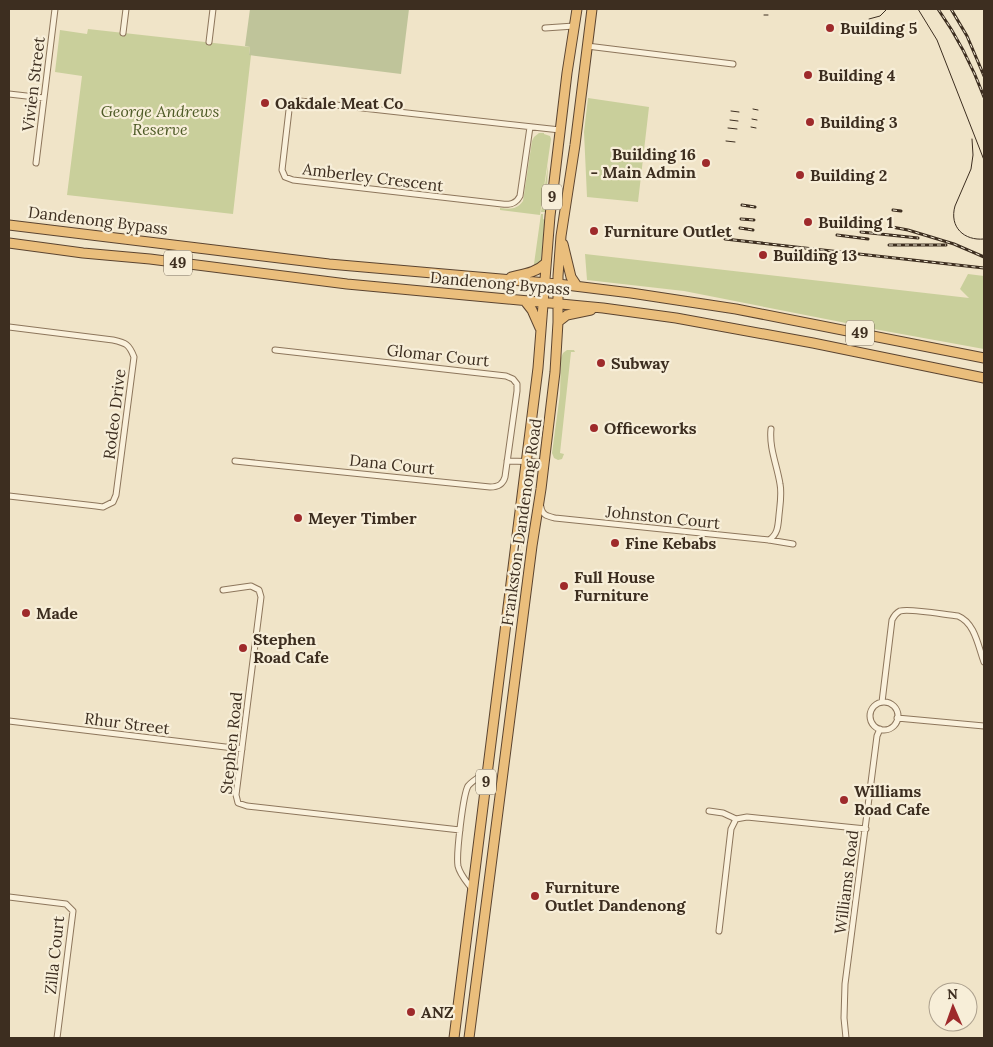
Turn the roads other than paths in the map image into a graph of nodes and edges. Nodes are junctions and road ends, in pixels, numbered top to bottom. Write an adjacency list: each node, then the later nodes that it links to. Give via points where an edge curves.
1 (55, 9): 14 (street, Vivien Street)
2 (126, 9): 8 (street)
3 (213, 9): 9 (street)
4 (577, 9): 6 (highway, Frankston-Dandenong Road / 9)
5 (592, 9): 11 (highway, Frankston-Dandenong Road / 9)
6 (574, 26): 7 (street); 10 (highway, Frankston-Dandenong Road / 9)
7 (546, 28)
8 (123, 33)
9 (209, 42)
10 (572, 44): 11 (highway); 16 (highway, Frankston-Dandenong Road / 9)
11 (587, 46): 12 (street); 17 (highway, Frankston-Dandenong Road / 9)
12 (734, 64)
13 (9, 94): 14 (street)
14 (44, 98): 18 (street, Vivien Street)
15 (530, 127): 15 (street, Amberley Crescent, via 303,101 292,105 288,112 282,170 285,177 293,180 511,204 520,196); 16 (street, Amberley Crescent)
16 (560, 130): 17 (highway); 22 (highway, Frankston-Dandenong Road / 9)
17 (577, 132): 20 (highway, Frankston-Dandenong Road / 9)
18 (36, 163)
19 (9, 224): 23 (highway, Dandenong Bypass / 49, via 329,264)
20 (561, 236): 25 (highway, Frankston-Dandenong Road / 9); 26 (highway, via 571,277)
21 (9, 243): 27 (highway, Dandenong Bypass / 49, via 347,284)
22 (546, 263): 23 (highway, via 536,271); 24 (highway, Frankston-Dandenong Road / 9)
23 (503, 279): 24 (highway, Dandenong Bypass / 49)
24 (544, 283): 25 (highway, Dandenong Bypass / 49); 28 (highway, Frankston-Dandenong Road / 9)
25 (558, 284): 26 (highway, Dandenong Bypass / 49); 29 (highway, Frankston-Dandenong Road / 9)
26 (577, 286): 35 (highway, Dandenong Bypass / 49, via 736,309)
27 (526, 301): 28 (highway, Dandenong Bypass / 49); 33 (highway)
28 (543, 302): 29 (highway, Dandenong Bypass / 49); 33 (highway, Frankston-Dandenong Road / 9)
29 (559, 304): 30 (highway, Dandenong Bypass / 49); 31 (highway, Frankston-Dandenong Road / 9)
30 (603, 308): 31 (highway, via 573,313); 36 (highway, Dandenong Bypass / 49, via 794,339)
31 (558, 322): 41 (highway, Frankston-Dandenong Road / 9)
32 (9, 327): 42 (street, Rodeo Drive, via 126,343 134,357 113,502 103,507)
33 (541, 331): 40 (highway, Frankston-Dandenong Road / 9)
34 (275, 350): 39 (street, Glomar Court, via 506,376 517,384)
35 (984, 358)
36 (984, 378)
37 (771, 429): 46 (street, via 782,495 777,531)
38 (235, 461): 39 (street, Dana Court, via 496,487 503,482)
39 (507, 461): 40 (street)
40 (526, 462): 41 (street); 49 (highway, Frankston-Dandenong Road / 9)
41 (544, 466): 43 (highway, Frankston-Dandenong Road / 9)
42 (9, 496)
43 (539, 499): 44 (street, via 542,513); 45 (highway, Frankston-Dandenong Road / 9)
44 (555, 518): 45 (street, Johnston Court, via 542,520); 46 (street, Johnston Court)
45 (535, 526): 50 (highway, Frankston-Dandenong Road / 9)
46 (769, 540): 47 (street, Johnston Court)
47 (793, 544)
48 (223, 590): 57 (street, Stephen Road, via 251,586 259,590 261,597)
49 (502, 652): 50 (highway); 58 (highway, Frankston-Dandenong Road / 9)
50 (518, 654): 59 (highway, Frankston-Dandenong Road / 9)
51 (984, 662): 52 (street, via 971,628 964,619 901,610 892,620)
52 (882, 702): 53 (street, via 895,708); 56 (street, via 874,706 870,714 872,724)
53 (897, 718): 55 (street); 56 (street, via 893,726)
54 (9, 721): 57 (street, Rhur Street)
55 (984, 726)
56 (880, 729): 62 (street, Williams Road)
57 (242, 749): 63 (street, Stephen Road, via 236,795 238,803)
58 (487, 772): 59 (highway); 63 (street, via 467,788); 64 (highway, Frankston-Dandenong Road / 9)
59 (503, 774): 65 (highway, Frankston-Dandenong Road / 9)
60 (709, 812): 61 (street, via 723,813)
61 (736, 819): 62 (street, via 747,816); 67 (street, via 731,829)
62 (866, 829): 71 (street, Williams Road, via 844,994)
63 (460, 830): 64 (street, via 459,871)
64 (472, 890): 65 (highway); 69 (highway, Frankston-Dandenong Road / 9)
65 (489, 892): 70 (highway, Frankston-Dandenong Road / 9)
66 (9, 898): 68 (street, Zilla Court, via 66,904 73,911)
67 (719, 931)
68 (58, 1038)
69 (454, 1038)
70 (469, 1038)
71 (846, 1038)

